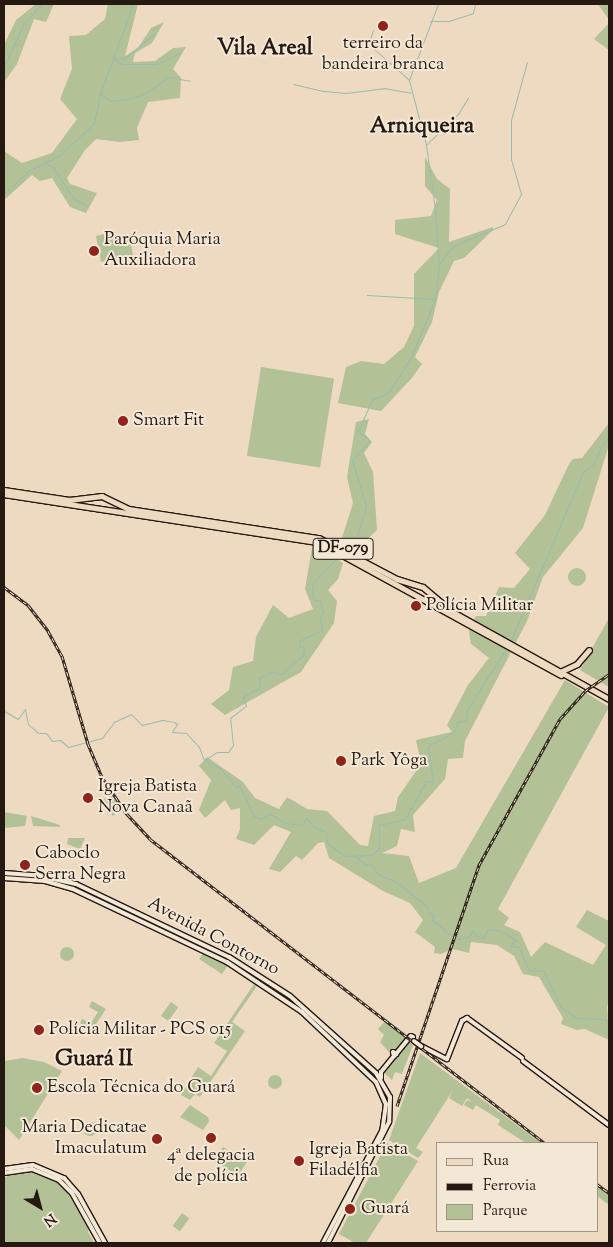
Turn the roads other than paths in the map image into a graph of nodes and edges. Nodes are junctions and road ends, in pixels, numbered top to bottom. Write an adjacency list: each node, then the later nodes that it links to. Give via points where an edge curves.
1 (4, 492): 2 (main road, DF-079, via 64,499); 4 (main road, DF-079)
2 (96, 498): 3 (main road, DF-079); 4 (main road, via 92,501)
3 (109, 500): 5 (main road, via 110,507); 6 (main road, DF-079, via 129,509)
4 (94, 508): 5 (main road, DF-079)
5 (106, 510): 6 (main road, DF-079)
6 (247, 527): 7 (main road, DF-079, via 319,538 397,580); 9 (main road, DF-079, via 322,543)
7 (417, 585): 8 (main road, DF-079); 9 (main road)
8 (429, 592): 10 (main road); 11 (main road, DF-079, via 450,610)
9 (413, 595): 10 (main road, DF-079)
10 (424, 601): 11 (main road, DF-079)
11 (502, 641): 12 (main road, DF-079)
12 (513, 648): 14 (main road, DF-079); 15 (main road, DF-079)
13 (589, 650): 14 (main road, via 577,664)
14 (560, 672): 15 (main road, DF-079)
15 (609, 700)
16 (5, 876): 17 (main road, Avenida Contorno); 18 (main road, Avenida Contorno)
17 (67, 881): 18 (main road); 19 (main road, Avenida Contorno)
18 (64, 885): 20 (main road, Avenida Contorno)
19 (97, 893): 20 (main road); 21 (main road, Avenida Contorno)
20 (95, 898): 21 (main road, Avenida Contorno)
21 (139, 916): 22 (main road, Avenida Contorno)
22 (144, 918): 23 (main road, Avenida Contorno); 24 (main road, Avenida Contorno)
23 (196, 941): 24 (main road); 25 (main road, Avenida Contorno)
24 (193, 946): 26 (main road, Avenida Contorno)
25 (244, 965): 26 (main road); 28 (main road, Avenida Contorno)
26 (240, 969): 27 (main road, Avenida Contorno)
27 (302, 1012): 28 (main road); 30 (main road, Avenida Contorno)
28 (310, 1012): 29 (main road, Avenida Contorno)
29 (338, 1037): 30 (main road); 32 (main road, Avenida Contorno)
30 (333, 1040): 34 (main road, Avenida Contorno, via 370,1076)
31 (395, 1053): 32 (main road); 33 (main road, via 381,1072); 36 (main road, bridge, via 411,1039 447,1060 464,1018 470,1020)
32 (376, 1074): 33 (main road, Avenida Contorno)
33 (382, 1081): 35 (main road, Avenida Contorno)
34 (385, 1098): 35 (main road); 37 (main road, via 386,1116)
35 (391, 1101): 42 (main road, via 385,1135)
36 (609, 1127)
37 (378, 1138): 38 (main road); 42 (main road)
38 (372, 1144)
39 (4, 1169): 41 (main road, via 28,1164)
40 (4, 1173): 41 (main road, via 29,1169)
41 (56, 1175): 46 (main road, via 70,1186)
42 (362, 1176): 43 (main road)
43 (353, 1192): 44 (main road); 45 (main road)
44 (335, 1222): 45 (main road); 49 (main road)
45 (336, 1230): 50 (main road)
46 (99, 1237): 47 (main road); 48 (main road)
47 (100, 1243)
48 (105, 1243)
49 (323, 1243)
50 (328, 1243)

